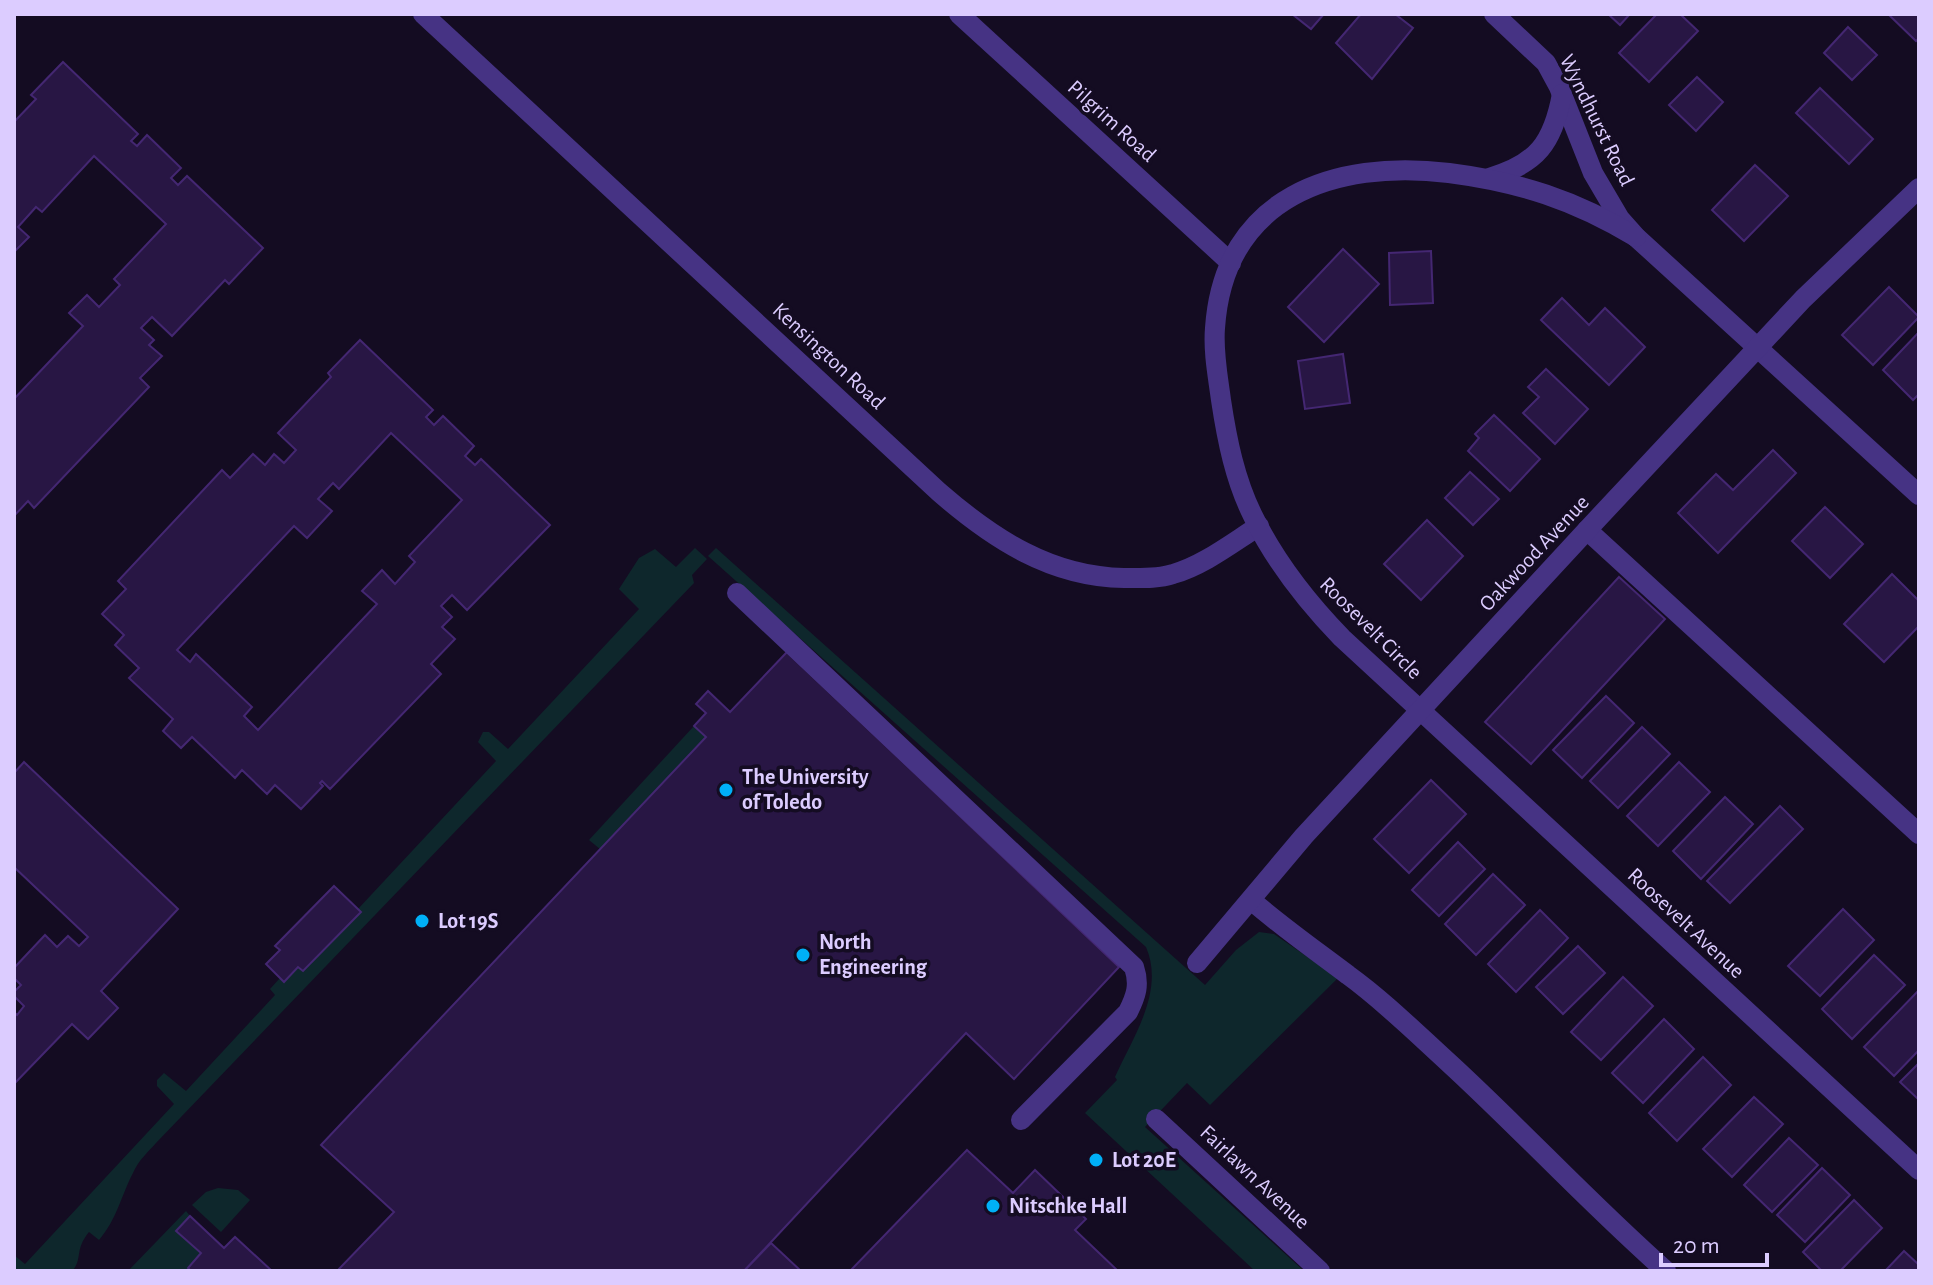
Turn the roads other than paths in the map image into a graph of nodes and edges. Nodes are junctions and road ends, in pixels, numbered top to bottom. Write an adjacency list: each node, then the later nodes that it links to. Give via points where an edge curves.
1 (423, 14): 11 (street, Kensington Road, via 939,492 1007,544 1086,576 1145,578 1194,566)
2 (959, 14): 8 (street, Pilgrim Road)
3 (1494, 14): 4 (street, Wyndhurst Road, via 1546,63)
4 (1562, 93): 5 (street, Roosevelt Circle, via 1554,130 1530,160); 7 (street, Wyndhurst Road, via 1593,173)
5 (1485, 179): 7 (street, Roosevelt Circle, via 1568,200); 8 (street, Roosevelt Circle, via 1397,169 1303,188 1253,229)
6 (1919, 188): 9 (street, Oakwood Avenue)
7 (1636, 237): 9 (street, Wyndhurst Road)
8 (1231, 263): 11 (street, Roosevelt Circle, via 1214,330 1216,363 1230,452)
9 (1759, 348): 10 (street, Wyndhurst Road); 12 (street, Oakwood Avenue)
10 (1919, 495)
11 (1259, 526): 14 (street, Roosevelt Circle, via 1314,610)
12 (1587, 530): 14 (street, Oakwood Avenue); 15 (street)
13 (737, 593): 19 (street, via 1134,967 1136,996 1128,1012)
14 (1421, 711): 16 (street, Oakwood Avenue); 20 (street, Roosevelt Avenue)
15 (1919, 834)
16 (1251, 900): 17 (street, Oakwood Avenue); 22 (street, via 1405,1023)
17 (1197, 963)
18 (1156, 1119): 21 (street, Fairlawn Avenue)
19 (1021, 1120)
20 (1919, 1170)
21 (1320, 1271)
22 (1666, 1271)

